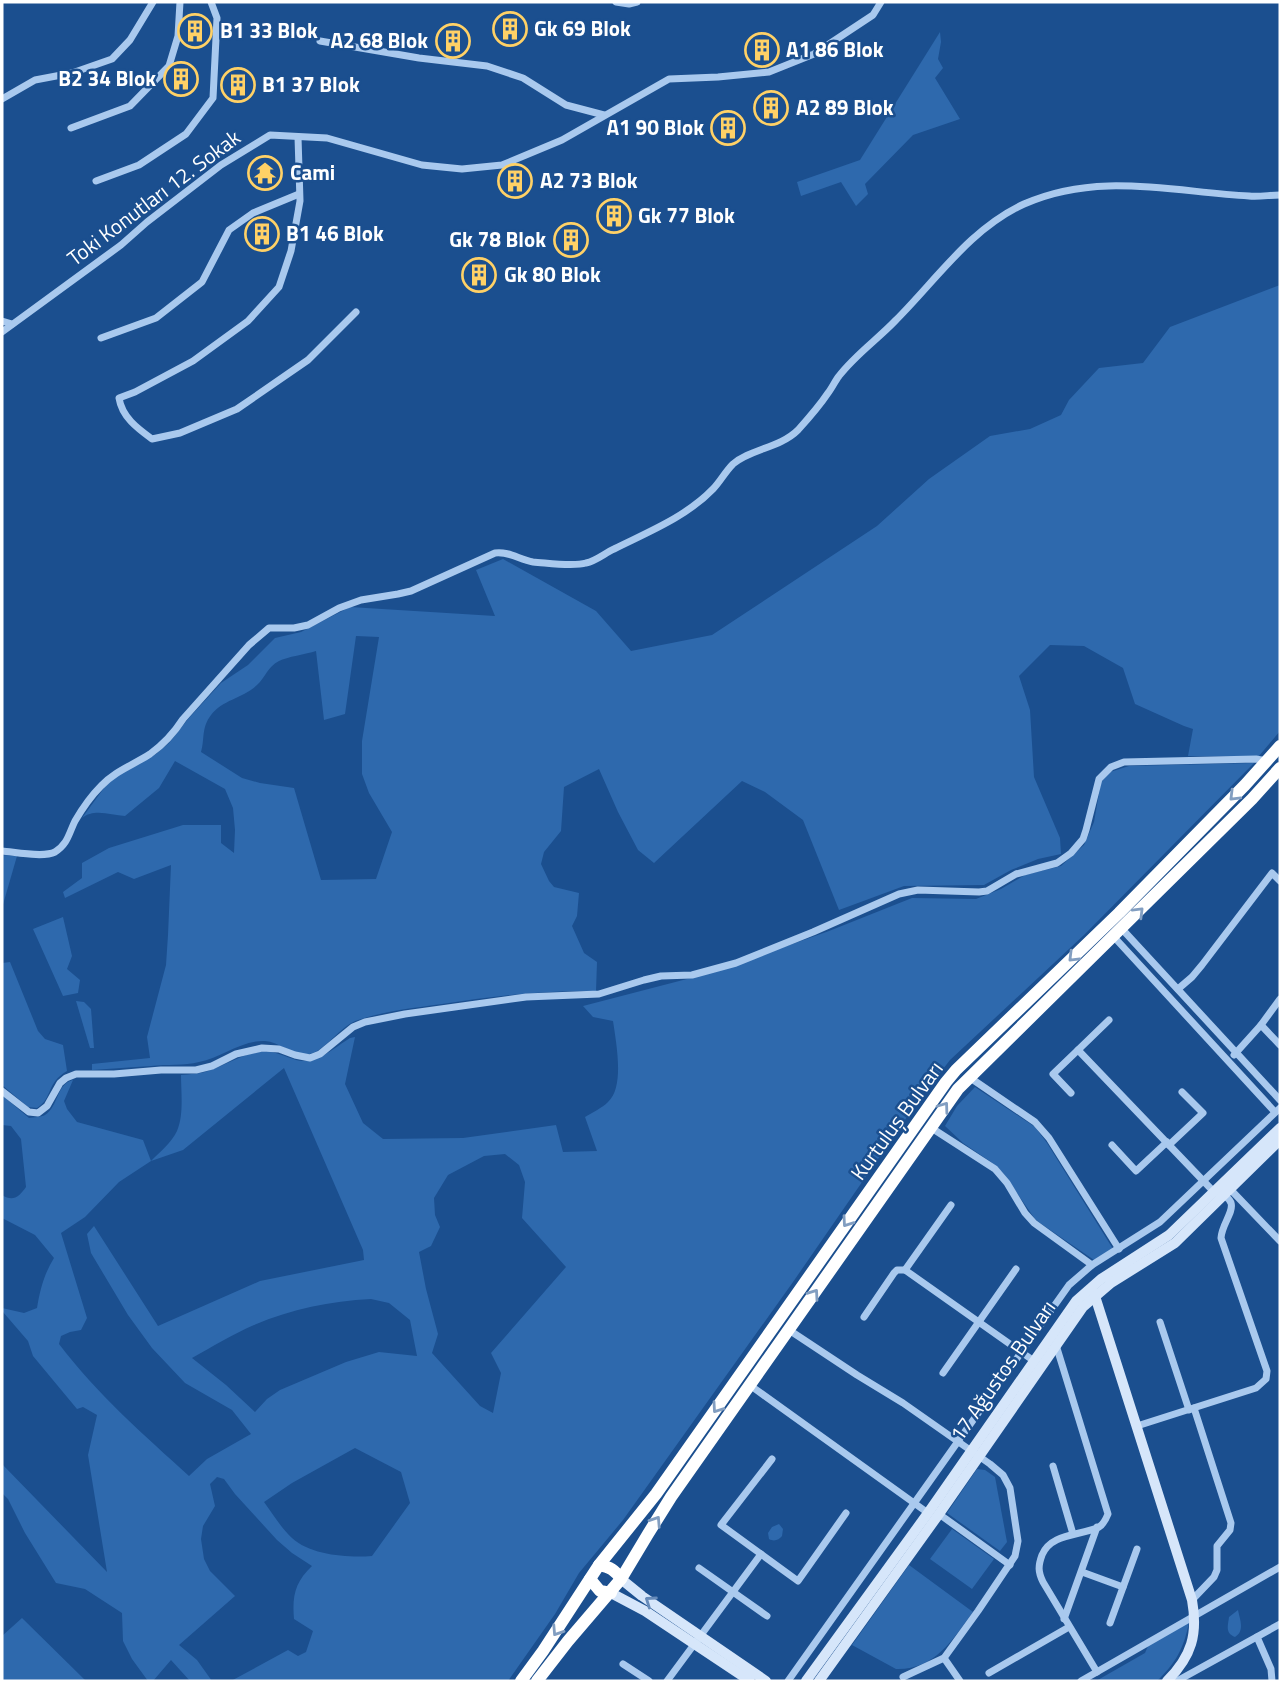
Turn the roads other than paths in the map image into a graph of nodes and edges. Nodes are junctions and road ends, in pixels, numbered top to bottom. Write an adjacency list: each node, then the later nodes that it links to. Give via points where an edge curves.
1 (153, 2): 8 (street, via 112,60 35,80)
2 (180, 2): 10 (street, via 178,36 169,66 130,106)
3 (211, 2): 12 (street, via 217,18 213,98 186,134 139,165)
4 (615, 2): 5 (street)
5 (637, 2)
6 (881, 2): 9 (street, Toki Konutları 12. Sokak, via 873,15 814,54 769,72 669,79)
7 (320, 41): 9 (street, via 487,66 523,78 566,105)
8 (2, 99)
9 (604, 115): 11 (street, Toki Konutları 12. Sokak, via 502,165 462,169 422,165 327,138)
10 (71, 128)
11 (298, 137): 13 (street); 17 (street, Toki Konutları 12. Sokak, via 270,135 221,165)
12 (96, 181)
13 (299, 194): 15 (street, via 291,251 279,287 248,321 193,361 119,398 121,409 152,439 180,433 237,409 309,360); 19 (street, via 253,213 229,230 202,282 156,318)
14 (1280, 195): 23 (street, via 1121,185 1070,191 1026,203 992,223 957,253 844,370 794,433 736,462 715,488 668,522 583,564 533,562 495,552 411,591 361,600 307,625 270,628 249,645 172,736 99,788 58,850 47,855)
15 (356, 312)
16 (2, 321): 17 (street)
17 (12, 324): 18 (street, Toki Konutları 12. Sokak)
18 (2, 332)
19 (101, 338)
20 (1280, 746): 21 (highway, Kurtuluş Bulvarı)
21 (1267, 761): 37 (street, via 1117,764 1099,779 1083,839 1057,863 1025,870 979,892 935,889 899,894 707,972 652,978 599,995 526,997 365,1022 310,1058 262,1048 196,1070 76,1074 60,1083 38,1113 29,1112); 79 (highway, Kurtuluş Bulvarı, one-way to 79, via 946,1082 656,1494)
22 (1280, 768): 25 (highway, Kurtuluş Bulvarı, one-way to 22)
23 (2, 850)
24 (1280, 881): 26 (street, via 1272,873 1202,965)
25 (1118, 933): 26 (street); 29 (street); 36 (highway, Kurtuluş Bulvarı)
26 (1178, 989): 27 (street)
27 (1184, 996): 29 (street); 34 (street)
28 (1280, 999): 31 (street)
29 (1176, 1004): 35 (street)
30 (1109, 1020): 33 (street)
31 (1261, 1025): 32 (street); 34 (street)
32 (1280, 1045)
33 (1078, 1050): 39 (street, via 1053,1074); 45 (street)
34 (1237, 1053): 35 (street); 40 (street)
35 (1228, 1061): 41 (street)
36 (969, 1077): 42 (highway, Kurtuluş Bulvarı, one-way to 36); 51 (street, via 1040,1126)
37 (2, 1091)
38 (1182, 1092): 45 (street, via 1203,1113)
39 (1071, 1093)
40 (1280, 1100)
41 (1278, 1110): 47 (street)
42 (930, 1127): 52 (street, via 995,1170 1030,1219); 59 (highway, Kurtuluş Bulvarı, one-way to 42)
43 (1280, 1128): 48 (main road, 17 Ağustos Bulvarı)
44 (1280, 1140): 48 (main road, 17 Ağustos Bulvarı)
45 (1168, 1144): 46 (street, via 1136,1171); 47 (street)
46 (1112, 1145)
47 (1204, 1181): 48 (street); 51 (street, via 1160,1222)
48 (1223, 1192): 50 (street); 55 (main road, 17 Ağustos Bulvarı); 65 (street, via 1231,1210 1221,1238 1267,1376 1255,1388)
49 (951, 1205): 54 (street)
50 (1280, 1241)
51 (1119, 1249): 52 (street)
52 (1092, 1265): 61 (street, via 1069,1285)
53 (1016, 1269): 57 (street)
54 (905, 1270): 56 (street, via 894,1273); 57 (street)
55 (1093, 1290): 60 (main road, 17 Ağustos Bulvarı); 62 (main road, 17 Ağustos Bulvarı, via 1071,1307); 66 (main road)
56 (864, 1317)
57 (979, 1322): 61 (street); 63 (street)
58 (1160, 1322): 65 (street)
59 (789, 1329): 64 (highway, Kurtuluş Bulvarı); 67 (street)
60 (1056, 1345): 68 (main road, 17 Ağustos Bulvarı); 75 (street, via 1108,1511)
61 (1021, 1352): 62 (street); 67 (street)
62 (1034, 1361): 68 (main road, 17 Ağustos Bulvarı)
63 (943, 1373)
64 (751, 1385): 71 (street); 85 (highway, Kurtuluş Bulvarı, one-way to 64, via 671,1497)
65 (1191, 1409): 66 (street); 89 (street, via 1231,1523 1216,1549 1214,1577)
66 (1137, 1426): 89 (main road)
67 (958, 1442): 68 (street); 71 (street)
68 (975, 1453): 73 (main road, 17 Ağustos Bulvarı); 74 (main road, 17 Ağustos Bulvarı); 80 (street, via 1005,1477 1010,1488 1018,1545)
69 (772, 1459): 78 (street, via 721,1525)
70 (1054, 1466): 76 (street)
71 (915, 1504): 73 (street); 109 (street)
72 (846, 1513): 78 (street, via 798,1581)
73 (928, 1513): 110 (main road, 17 Ağustos Bulvarı)
74 (939, 1514): 80 (street); 111 (main road, 17 Ağustos Bulvarı)
75 (1097, 1527): 76 (street); 83 (street)
76 (1073, 1534): 92 (street, via 1048,1546 1038,1566)
77 (1137, 1549): 86 (street)
78 (761, 1554): 87 (street)
79 (599, 1564): 84 (highway); 85 (highway)
80 (1010, 1565): 98 (street)
81 (1280, 1567): 90 (street)
82 (699, 1568): 87 (street)
83 (1082, 1572): 86 (street); 92 (street)
84 (590, 1579): 88 (highway, via 597,1588); 103 (highway, one-way to 103)
85 (621, 1579): 88 (highway); 97 (main road, one-way to 85)
86 (1123, 1587): 93 (street)
87 (733, 1592): 91 (street); 97 (street)
88 (611, 1593): 97 (main road); 104 (highway)
89 (1192, 1600): 90 (main road)
90 (1195, 1615): 100 (street); 114 (main road, via 1191,1646)
91 (766, 1616)
92 (1065, 1619): 95 (street)
93 (1110, 1623)
94 (1280, 1624): 96 (street)
95 (1069, 1627): 100 (street); 101 (street)
96 (1257, 1637): 115 (street); 116 (street)
97 (697, 1639): 106 (street); 107 (main road); 108 (main road)
98 (944, 1658): 102 (street); 112 (street)
99 (623, 1664): 105 (street)
100 (1097, 1672): 113 (street)
101 (989, 1673)
102 (903, 1677)
103 (522, 1681)
104 (537, 1681)
105 (649, 1681)
106 (667, 1681)
107 (750, 1681)
108 (766, 1681)
109 (788, 1681)
110 (806, 1681)
111 (818, 1681)
112 (960, 1681)
113 (1081, 1681)
114 (1167, 1681)
115 (1177, 1681)
116 (1272, 1681)

